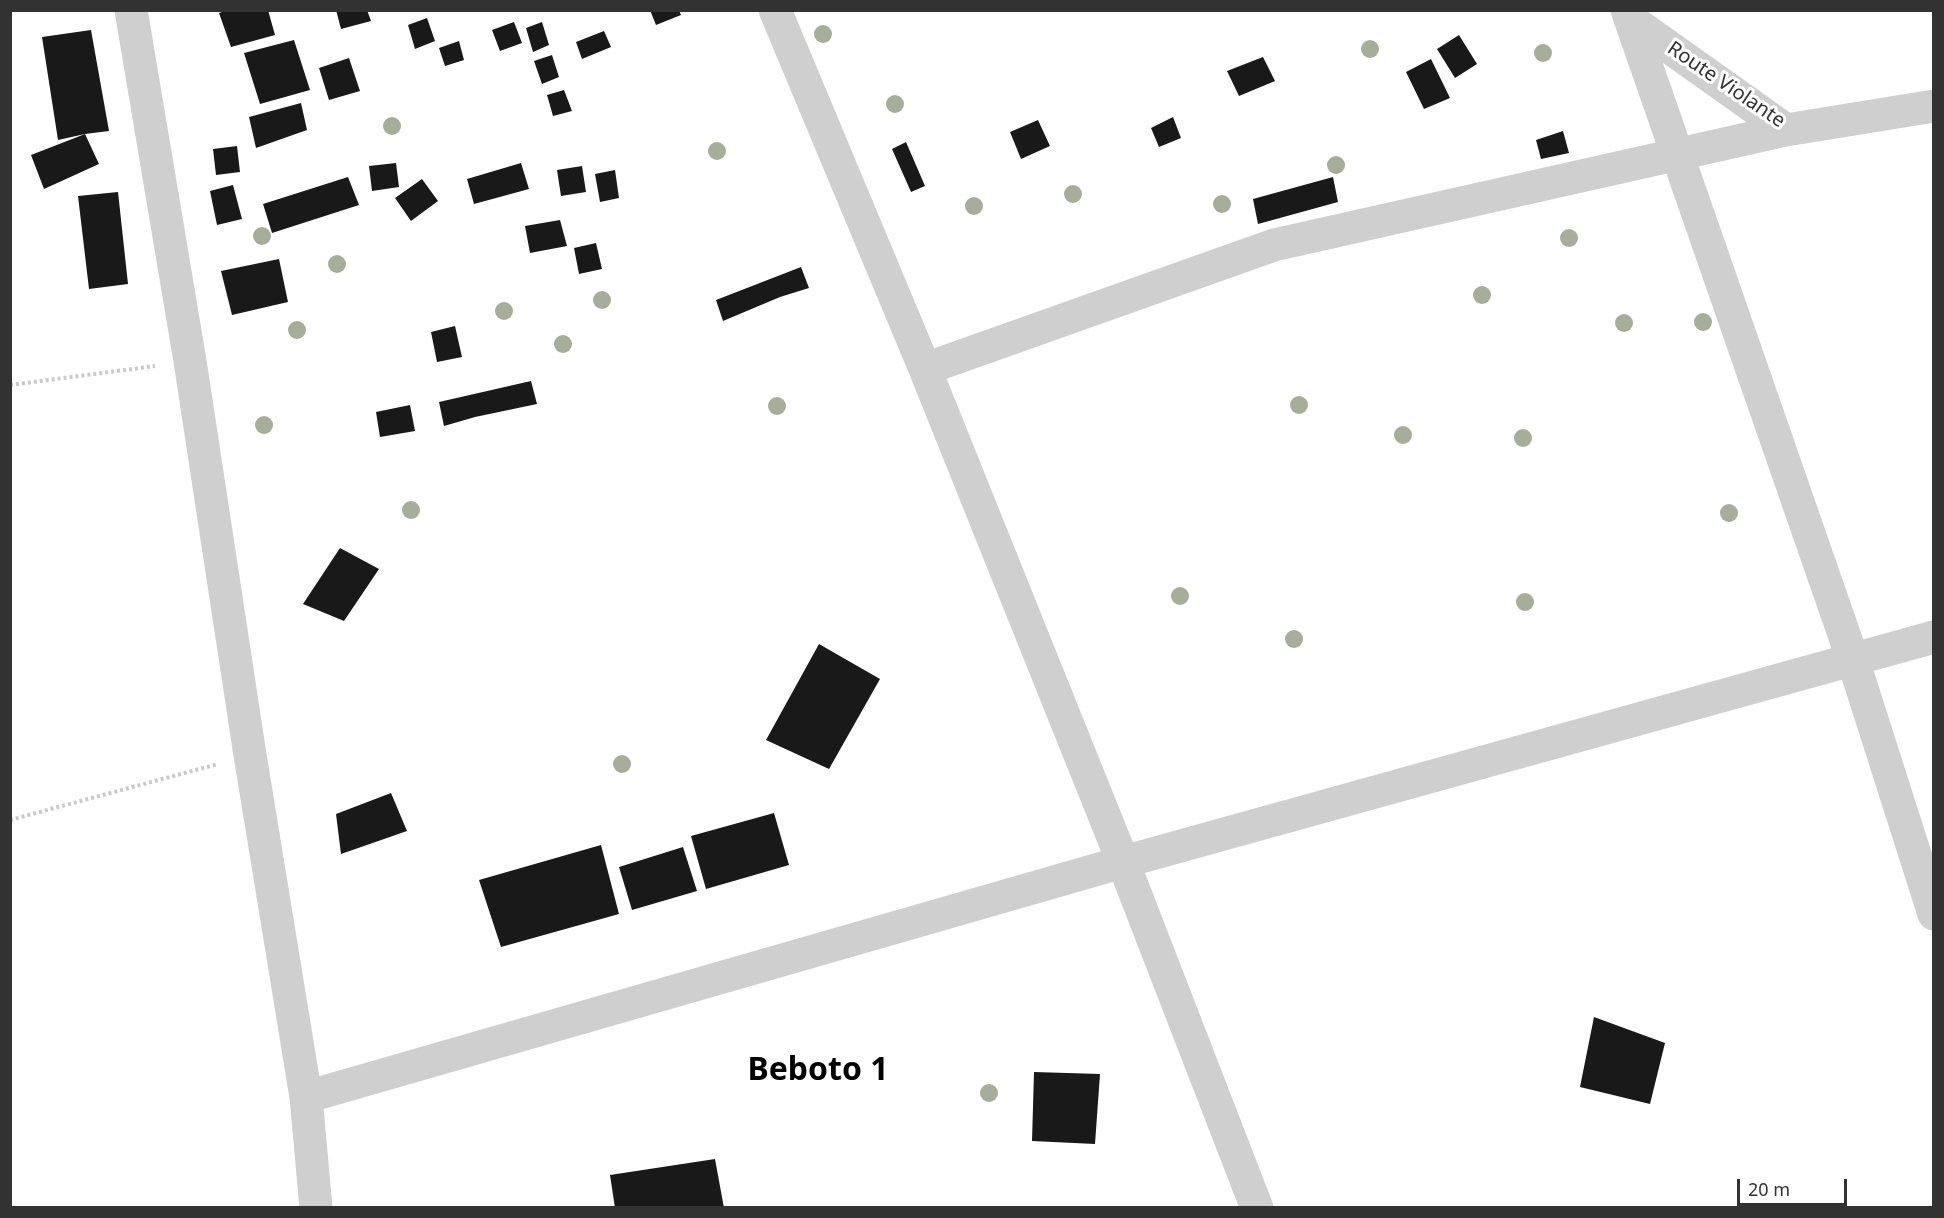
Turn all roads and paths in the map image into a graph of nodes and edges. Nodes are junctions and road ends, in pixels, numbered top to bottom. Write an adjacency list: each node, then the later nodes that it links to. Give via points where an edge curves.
1 (131, 10): 7 (street)
2 (776, 10): 8 (street)
3 (1629, 15): 5 (street, Route Violante); 6 (street)
4 (1934, 106): 5 (street, Route Violante)
5 (1786, 130): 6 (street)
6 (1677, 153): 8 (street, via 1274,245); 11 (street)
7 (190, 361): 9 (path); 12 (street)
8 (925, 369): 14 (street)
9 (10, 385)
10 (1934, 637): 11 (street)
11 (1853, 660): 14 (street); 15 (street)
12 (250, 755): 13 (path); 16 (street)
13 (10, 820)
14 (1123, 862): 16 (street); 18 (street)
15 (1934, 914)
16 (306, 1097): 17 (street)
17 (316, 1208)
18 (1257, 1208)

